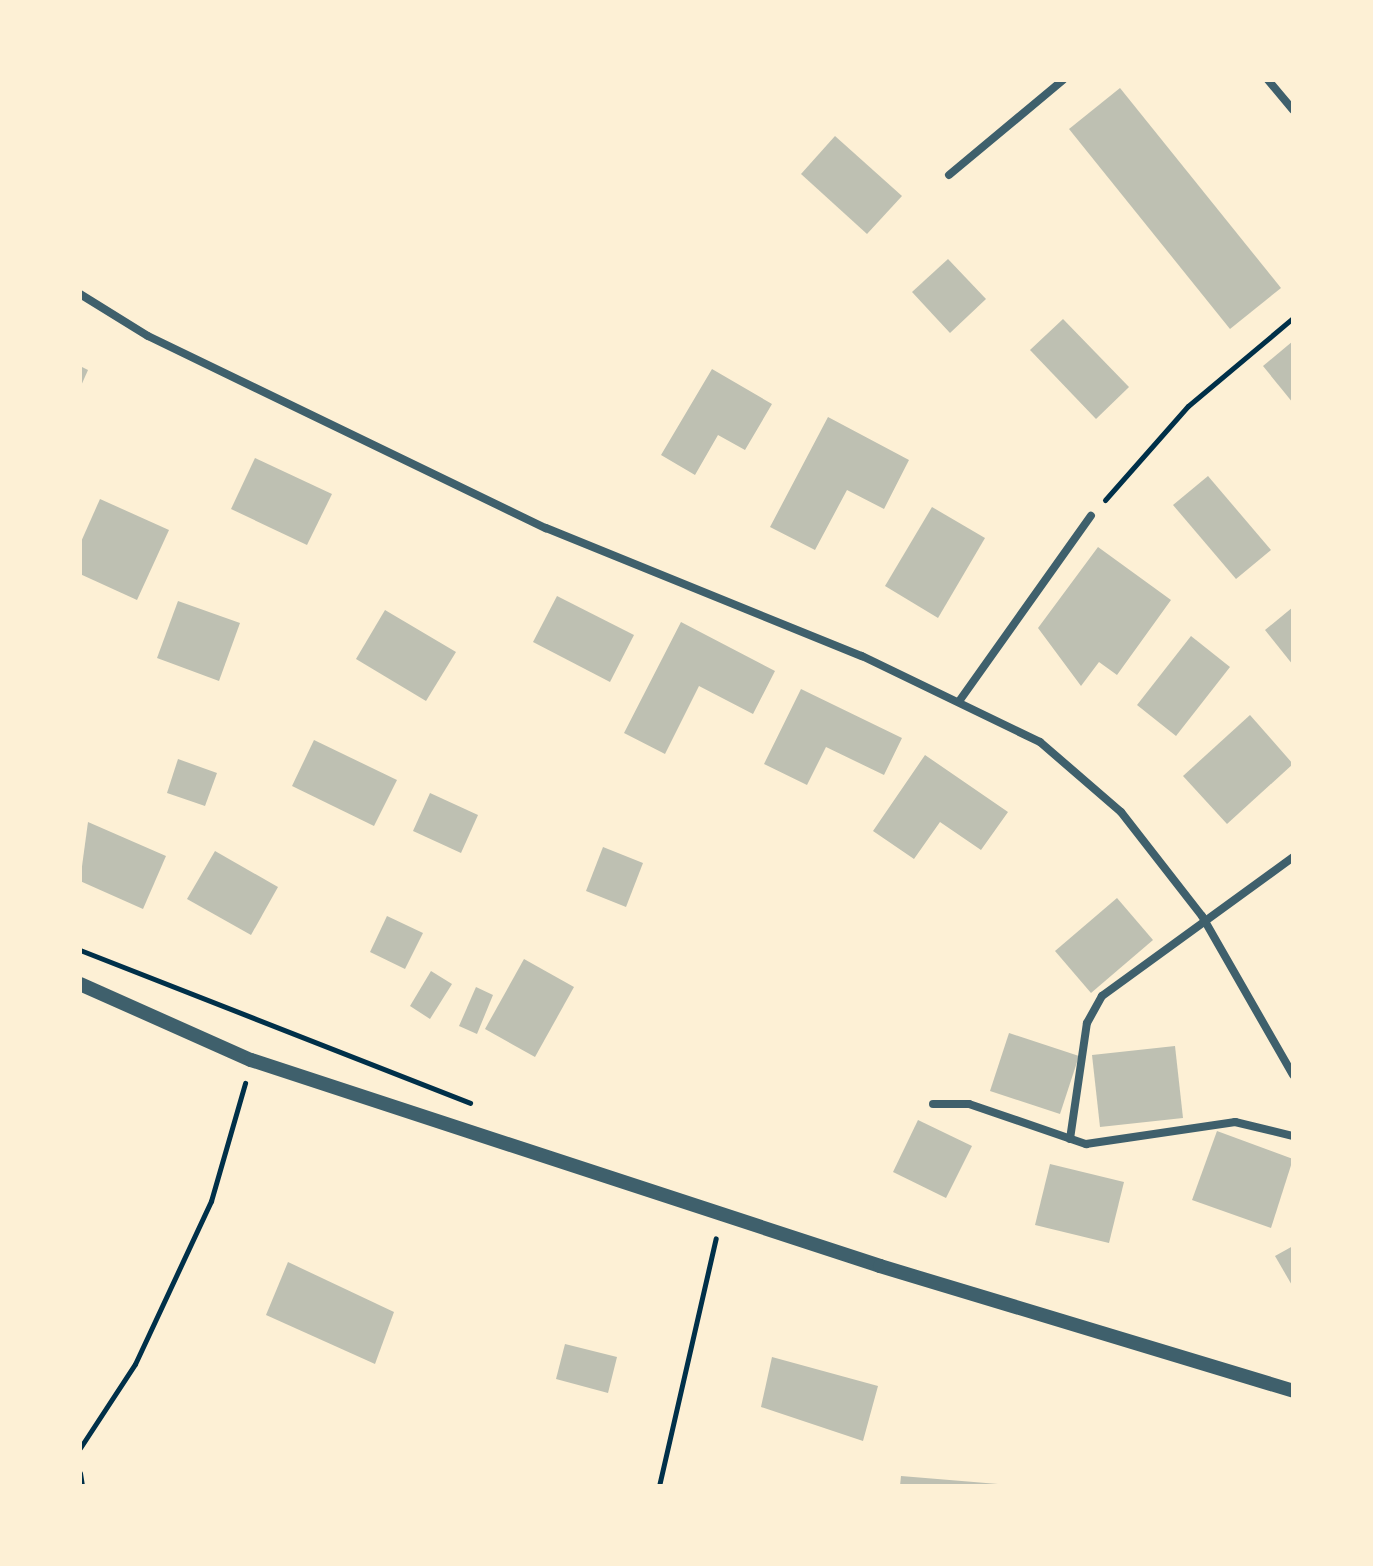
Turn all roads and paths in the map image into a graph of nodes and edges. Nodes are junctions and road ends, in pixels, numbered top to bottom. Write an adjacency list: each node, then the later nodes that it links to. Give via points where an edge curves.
1 (1063, 80): 4 (street)
2 (1268, 80): 3 (street)
3 (1293, 110)
4 (949, 175)
5 (80, 294): 8 (street, via 148,336 546,528)
6 (1293, 318): 7 (path, via 1188,406)
7 (1091, 516): 8 (street)
8 (960, 700): 10 (street, via 1040,742 1121,812)
9 (1293, 857): 10 (street)
10 (1202, 916): 14 (street); 18 (street, via 1102,996 1087,1023)
11 (80, 950): 16 (path)
12 (80, 984): 13 (street)
13 (251, 1060): 19 (street); 21 (path, via 211,1201 135,1364)
14 (1293, 1075)
15 (933, 1104): 18 (street, via 969,1104)
16 (486, 1108)
17 (1293, 1136): 18 (street, via 1235,1122 1200,1124 1174,1137 1086,1144)
18 (1070, 1139)
19 (722, 1214): 20 (street); 24 (path)
20 (1293, 1391)
21 (80, 1448)
22 (80, 1473): 23 (path)
23 (82, 1486)
24 (659, 1486)

